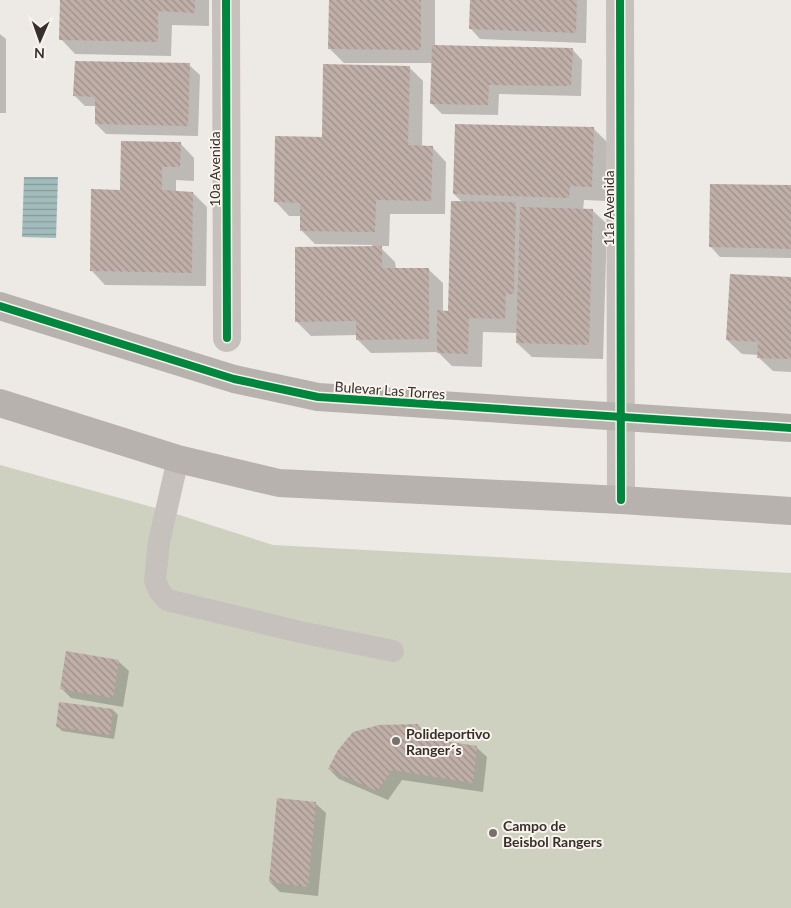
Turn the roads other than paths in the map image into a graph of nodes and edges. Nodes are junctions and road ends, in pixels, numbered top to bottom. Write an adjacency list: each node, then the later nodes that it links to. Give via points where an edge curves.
1 (226, 0): 4 (street, 10a Avenida)
2 (620, 0): 6 (street, 11a Avenida)
3 (0, 306): 6 (street, Bulevar Las Torres, via 234,380 318,397)
4 (227, 338)
5 (0, 403): 8 (street)
6 (620, 417): 7 (street, Bulevar Las Torres); 9 (street, 11a Avenida)
7 (791, 428)
8 (178, 459): 9 (street, via 279,483); 11 (lane, via 159,542 155,581 167,600)
9 (621, 500): 10 (street)
10 (791, 510)
11 (393, 651)

